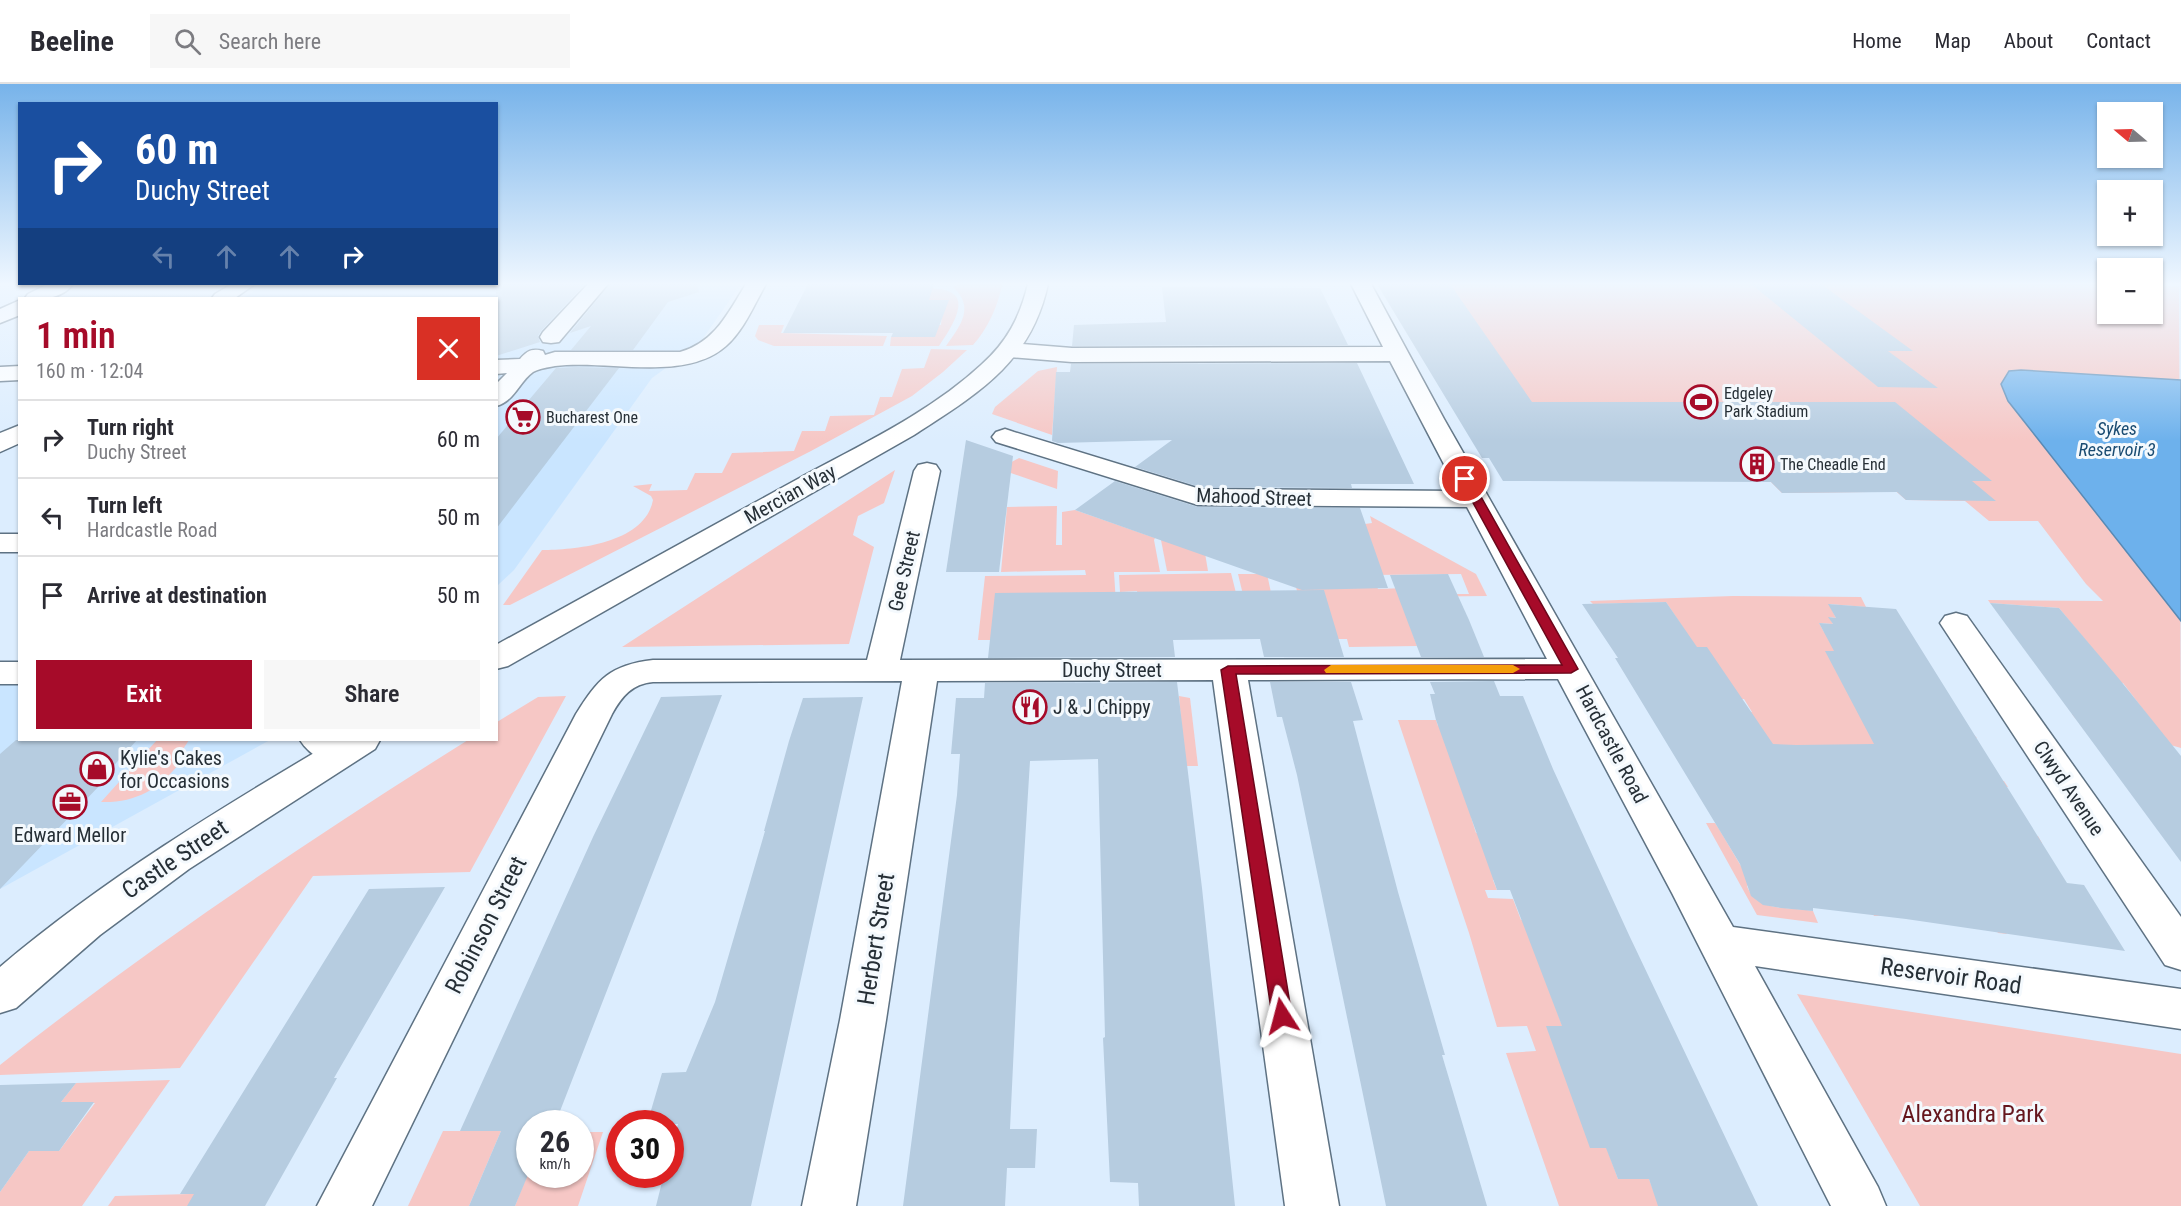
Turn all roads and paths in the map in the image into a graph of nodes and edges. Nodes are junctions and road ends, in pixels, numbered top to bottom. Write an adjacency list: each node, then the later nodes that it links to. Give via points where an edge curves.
1 (552, 336): 8 (street)
2 (723, 336): 8 (street, via 704,352 681,359 555,359)
3 (1017, 336): 5 (street, Mercian Way)
4 (1388, 336): 6 (street, Hardcastle Road)
5 (1009, 350): 6 (street, via 1072,356); 22 (street, Mercian Way, via 972,385 905,430)
6 (1397, 354): 18 (street, Hardcastle Road)
7 (498, 366): 8 (street)
8 (526, 366): 11 (street)
9 (18, 373): 10 (street)
10 (0, 374)
11 (498, 397)
12 (18, 433): 14 (street)
13 (1005, 437): 18 (street, Mahood Street, via 1198,498)
14 (0, 444)
15 (0, 459): 16 (street)
16 (18, 459)
17 (927, 471): 26 (street, Gee Street)
18 (1476, 499): 23 (street, Hardcastle Road)
19 (0, 543): 20 (street)
20 (18, 543)
21 (1956, 623): 29 (street, Clwyd Avenue)
22 (498, 658)
23 (1571, 669): 24 (street, Duchy Street); 28 (street, Hardcastle Road)
24 (1228, 670): 26 (street, Duchy Street); 34 (street)
25 (653, 671): 26 (street, Duchy Street); 32 (street, Robinson Street, via 617,681 594,714)
26 (901, 671): 33 (street, Herbert Street, via 863,1020)
27 (340, 744): 30 (street, Castle Street, via 130,888)
28 (1720, 943): 31 (street, Reservoir Road); 35 (street, Hardcastle Road)
29 (2181, 952)
30 (0, 993)
31 (2181, 1009)
32 (344, 1206)
33 (829, 1206)
34 (1312, 1206)
35 (1860, 1206)

